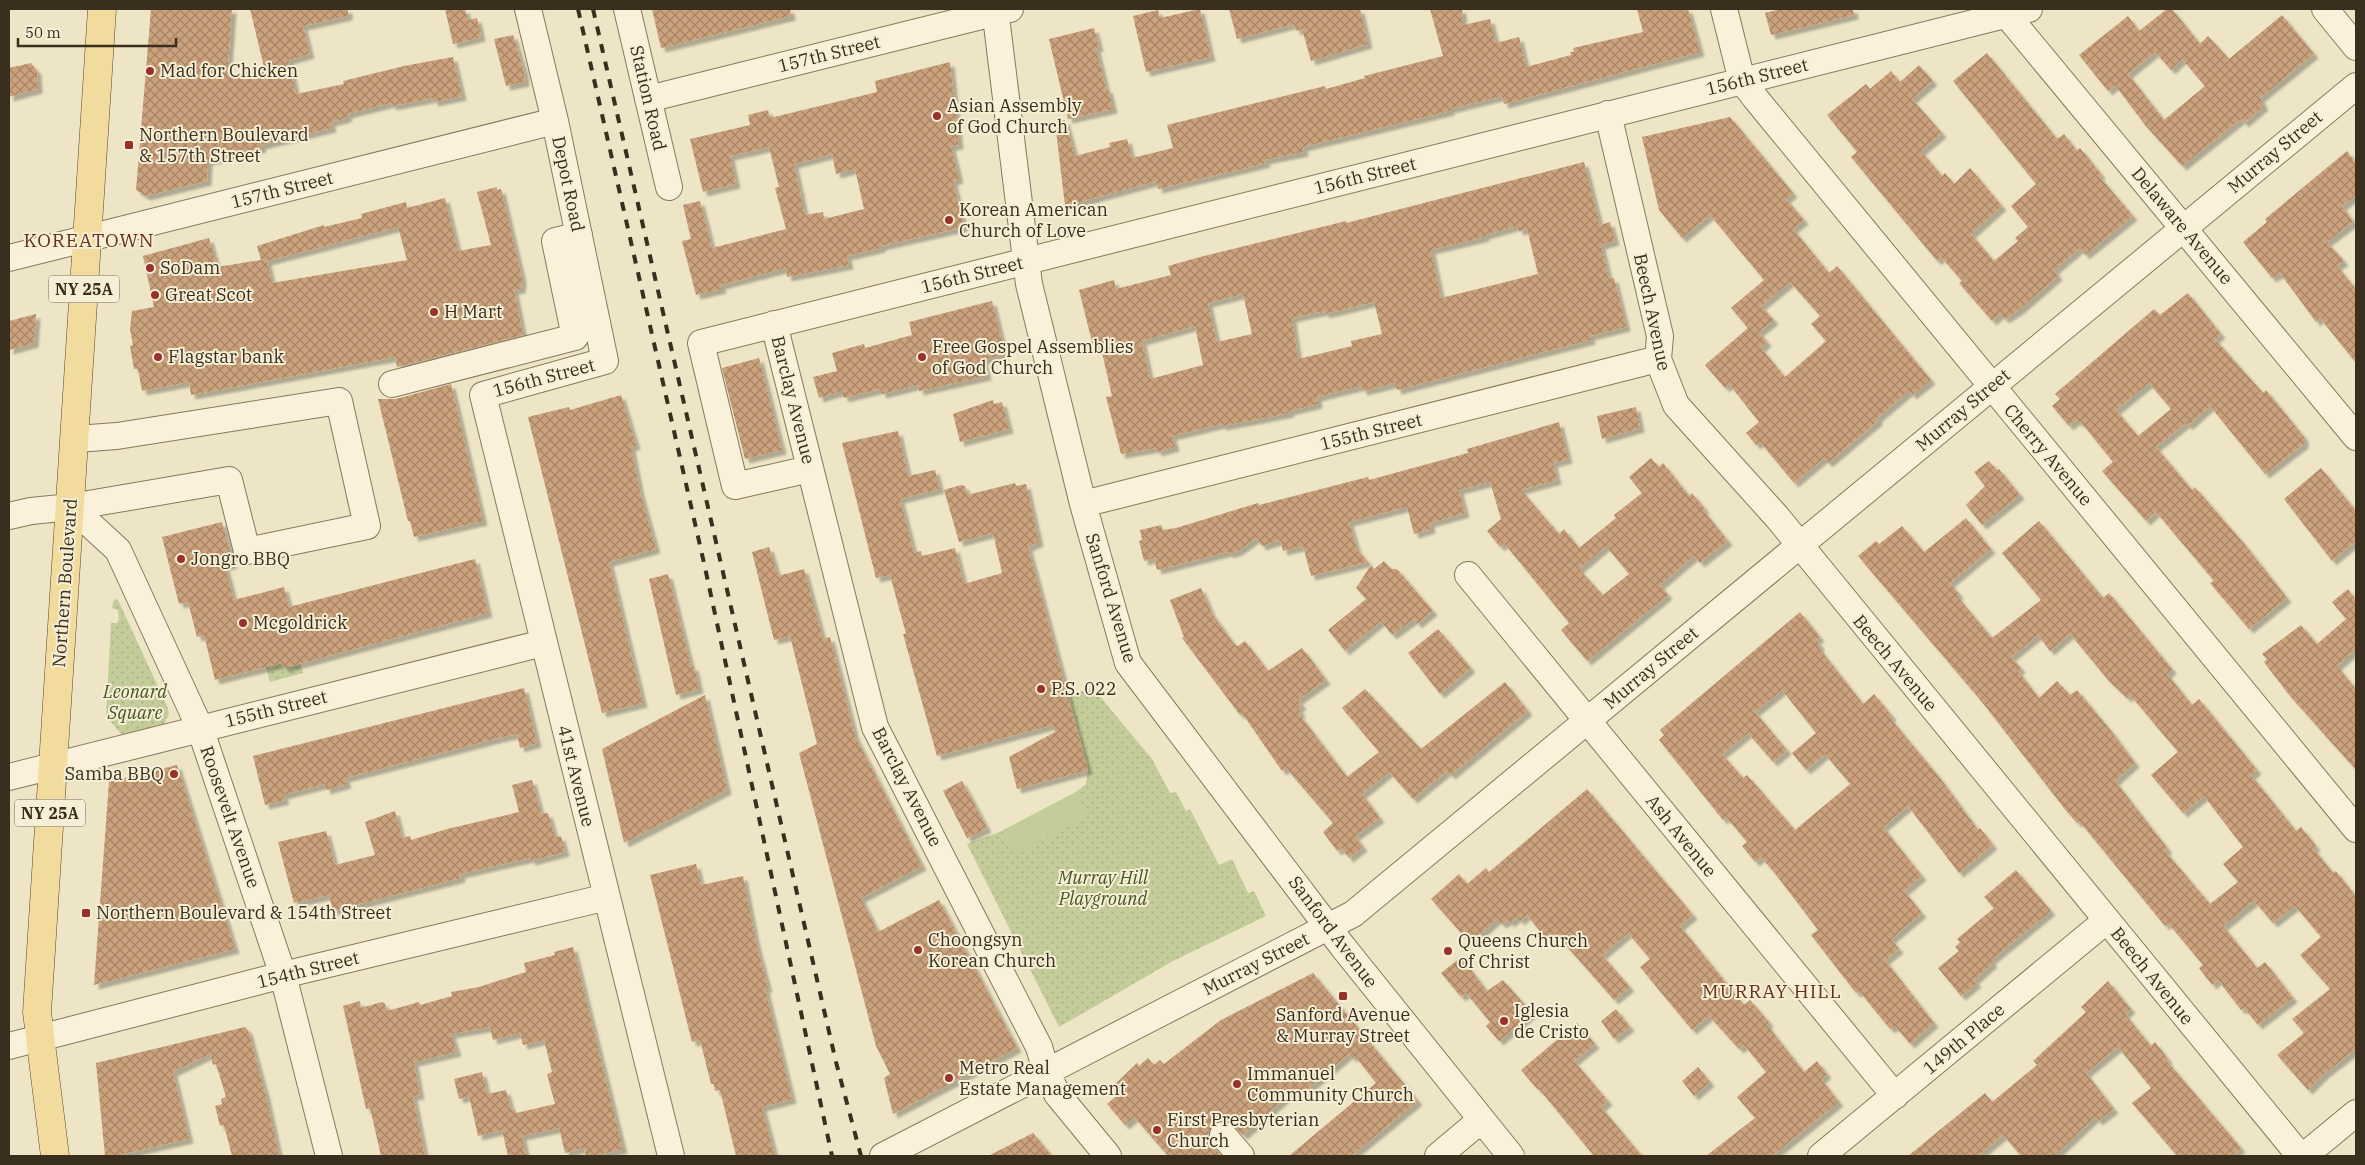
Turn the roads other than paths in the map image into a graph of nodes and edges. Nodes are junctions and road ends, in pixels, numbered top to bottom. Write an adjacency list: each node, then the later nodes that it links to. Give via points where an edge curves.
1 (102, 9): 17 (main road, Northern Boulevard / NY 25A)
2 (528, 9): 13 (street, Depot Road)
3 (627, 9): 11 (street, Station Road)
4 (1724, 9): 9 (street)
5 (2325, 9): 8 (street)
6 (1000, 10): 11 (street, 157th Street); 19 (street, Sanford Avenue)
7 (2017, 12): 9 (street, 156th Street); 15 (street, Delaware Avenue)
8 (2356, 47)
9 (1742, 81): 12 (street, 156th Street); 24 (street, Cherry Avenue)
10 (2356, 86): 15 (street, Murray Street)
11 (648, 99): 14 (street, Station Road)
12 (1608, 114): 19 (street, 156th Street); 21 (street, Beech Avenue, via 1660,336)
13 (555, 121): 16 (street, Depot Road); 17 (street, 157th Street)
14 (670, 188)
15 (2184, 228): 24 (street, Murray Street); 26 (street, Delaware Avenue)
16 (579, 235): 22 (street, Depot Road); 23 (street, via 555,241 575,337)
17 (88, 238): 18 (street, 157th Street); 27 (main road, Northern Boulevard / NY 25A)
18 (9, 258)
19 (1025, 262): 20 (street, 156th Street); 29 (street, Sanford Avenue)
20 (774, 324): 28 (street, Barclay Avenue); 28 (street, 156th Street, via 700,343 736,486)
21 (1658, 359): 29 (street, 155th Street); 32 (street, Beech Avenue, via 1676,405)
22 (605, 361): 25 (street, 156th Street)
23 (392, 384)
24 (1992, 386): 32 (street, Murray Street); 39 (street, Cherry Avenue)
25 (483, 395): 34 (street, 41st Avenue)
26 (2356, 437)
27 (76, 439): 30 (main road, Northern Boulevard / NY 25A); 30 (street, via 117,436 339,401 367,526 247,550 229,480)
28 (810, 469): 46 (street, Barclay Avenue, via 875,727 1040,1046)
29 (1083, 504): 42 (street, Sanford Avenue, via 1128,664)
30 (71, 507): 31 (street); 36 (street, Roosevelt Avenue, via 118,550); 37 (main road, Northern Boulevard / NY 25A)
31 (9, 516)
32 (1799, 546): 35 (street, Murray Street); 41 (street, Beech Avenue)
33 (1468, 575): 35 (street, Ash Avenue)
34 (543, 643): 36 (street, 155th Street); 40 (street, 41st Avenue)
35 (1587, 721): 42 (street, Murray Street, via 1353,914); 47 (street, Ash Avenue)
36 (200, 728): 37 (street, 155th Street); 43 (street, Roosevelt Avenue)
37 (53, 765): 38 (street, 155th Street); 44 (main road, Northern Boulevard / NY 25A, via 36,1012)
38 (9, 777)
39 (2356, 829)
40 (607, 898): 43 (street, 154th Street); 53 (street, 41st Avenue)
41 (2107, 920): 47 (street, 149th Place); 60 (street, Beech Avenue)
42 (1328, 927): 46 (street, Murray Street); 49 (street, Sanford Avenue)
43 (283, 975): 44 (street, 154th Street); 52 (street, Roosevelt Avenue)
44 (39, 1038): 45 (street, 154th Street); 51 (main road, Northern Boulevard / NY 25A)
45 (9, 1046)
46 (1046, 1071): 54 (street, Murray Street); 55 (street, Barclay Avenue, via 1057,1094)
47 (1895, 1096): 59 (street, 149th Place)
48 (2356, 1113): 60 (street)
49 (1481, 1120): 57 (street); 58 (street, Sanford Avenue)
50 (1224, 1135): 56 (street)
51 (55, 1156)
52 (329, 1156)
53 (671, 1156)
54 (883, 1156)
55 (1108, 1156)
56 (1241, 1156)
57 (1438, 1156)
58 (1511, 1156)
59 (1821, 1156)
60 (2302, 1156)

